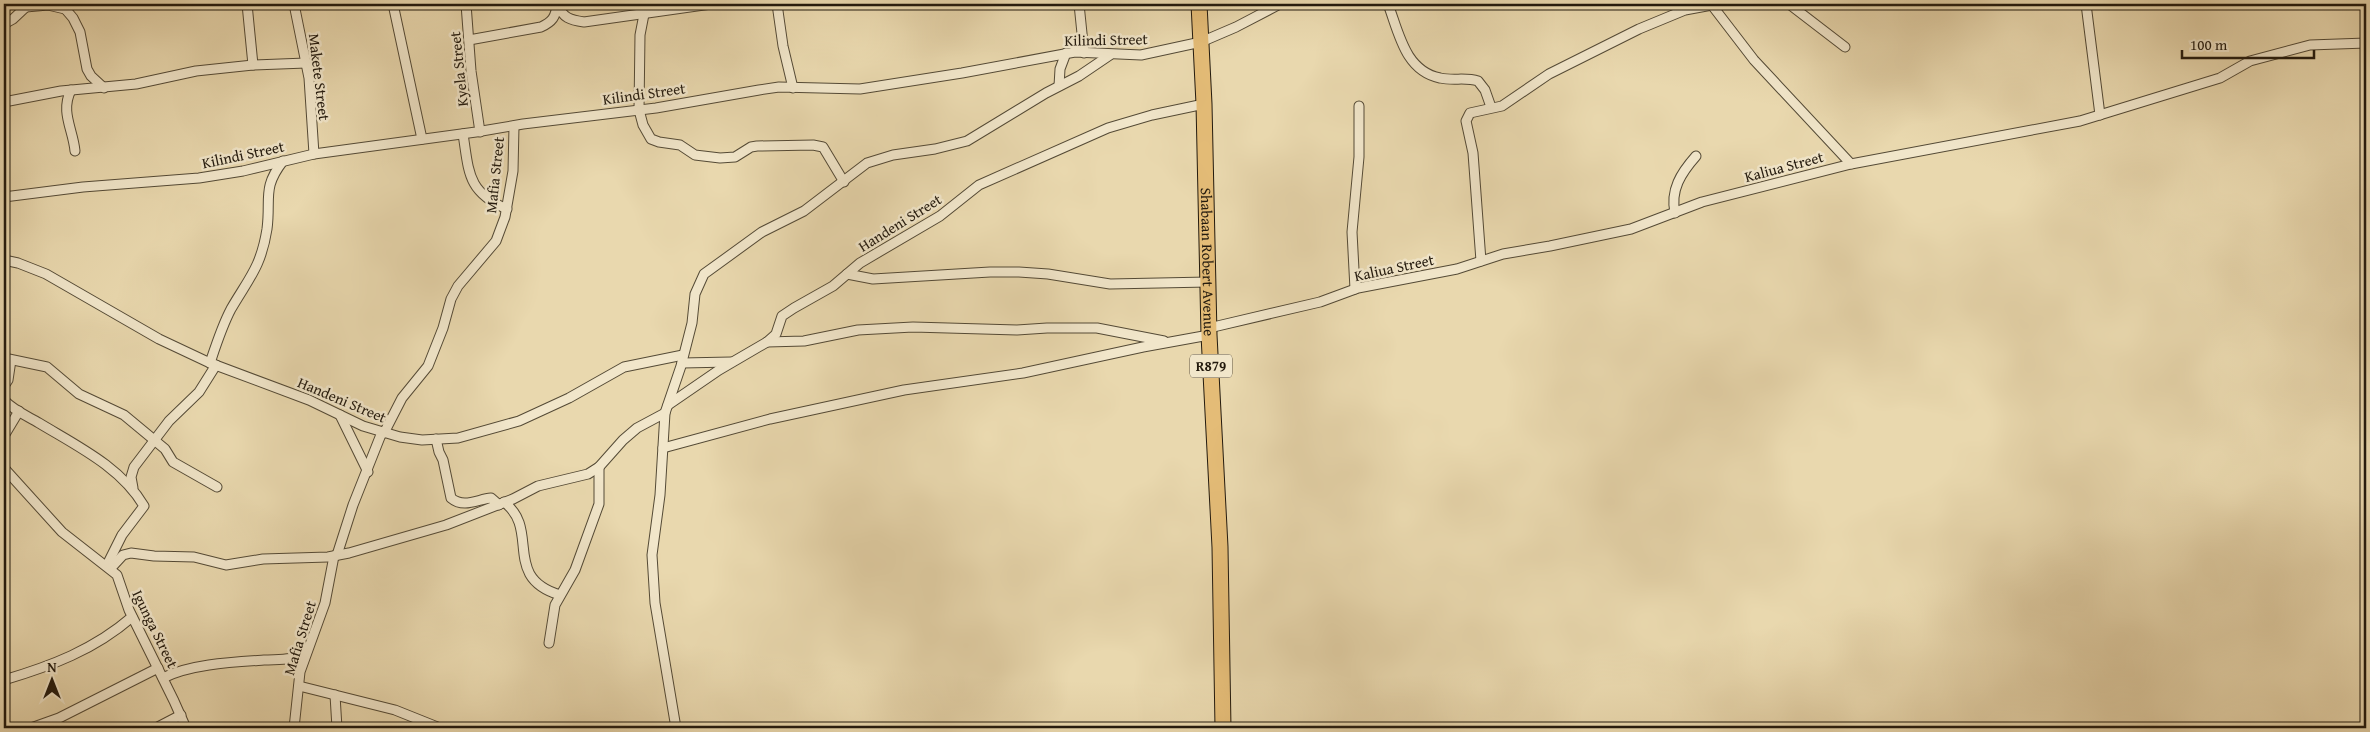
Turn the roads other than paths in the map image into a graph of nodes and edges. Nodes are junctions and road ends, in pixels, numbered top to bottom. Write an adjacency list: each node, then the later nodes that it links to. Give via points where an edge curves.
1 (247, 4): 30 (street)
2 (294, 4): 29 (street, Makete Street)
3 (393, 4): 44 (street)
4 (466, 4): 20 (street, Kyela Street)
5 (557, 4): 18 (street, via 569,20 584,22); 21 (street, via 554,18 541,27)
6 (646, 4): 18 (street)
7 (711, 4): 18 (street)
8 (1079, 4): 26 (street)
9 (1199, 4): 23 (main road, Shabaan Robert Avenue / R879)
10 (1280, 4): 23 (street, Kilindi Street)
11 (1388, 4): 38 (street, via 1414,66 1439,78 1478,81)
12 (1711, 4): 38 (street, via 1685,10 1630,33 1550,74 1502,106); 49 (street, via 1754,60)
13 (1790, 4): 25 (street)
14 (2086, 4): 40 (street)
15 (28, 5): 16 (street); 19 (street)
16 (64, 7): 32 (street, via 80,32 87,69)
17 (780, 7): 33 (street, via 783,46)
18 (643, 13): 39 (street)
19 (4, 24)
20 (469, 28): 21 (street); 22 (street, Kyela Street)
21 (484, 35): 22 (street)
22 (469, 40): 42 (street, Kyela Street)
23 (1201, 42): 28 (street, Kilindi Street, via 1141,56); 36 (main road, Shabaan Robert Avenue / R879)
24 (2366, 43): 40 (street, Kaliua Street, via 2310,45 2268,56 2250,61 2220,78)
25 (1845, 47)
26 (1084, 52): 27 (street, Kilindi Street); 28 (street, Kilindi Street)
27 (1066, 53): 31 (street); 33 (street, Kilindi Street, via 860,89)
28 (1110, 55): 31 (street, via 1080,76)
29 (306, 63): 30 (street); 46 (street, Makete Street)
30 (253, 66): 32 (street)
31 (1058, 86): 50 (street, via 967,140 935,150 878,159 857,170)
32 (104, 88): 34 (street)
33 (793, 88): 39 (street, Kilindi Street, via 759,90)
34 (71, 90): 35 (street); 45 (street, via 66,102 66,116)
35 (4, 102)
36 (1204, 104): 56 (street, Handeni Street, via 1152,114 1114,126 992,179 971,190 940,216); 57 (main road, Shabaan Robert Avenue / R879)
37 (1359, 106): 58 (street, via 1359,157 1353,217)
38 (1491, 107): 55 (street, via 1472,111 1466,121 1474,161)
39 (639, 110): 41 (street, Kilindi Street); 50 (street, via 651,139 686,147 695,155 728,159 757,146 823,147)
40 (2100, 115): 49 (street, Kaliua Street, via 2060,126)
41 (514, 126): 42 (street, Kilindi Street); 52 (street, Mafia Street)
42 (480, 132): 43 (street, Kilindi Street)
43 (462, 134): 44 (street, Kilindi Street); 52 (street, via 476,188 485,198)
44 (422, 139): 46 (street, Kilindi Street)
45 (75, 151)
46 (314, 154): 48 (street, Kilindi Street)
47 (1696, 156): 53 (street, via 1674,192)
48 (284, 160): 51 (street, Kilindi Street, via 199,178); 65 (street, via 269,184 267,229 261,260 231,310)
49 (1851, 164): 53 (street, Kaliua Street, via 1702,202)
50 (844, 182): 63 (street, via 804,211 762,232 704,274 695,294 692,323)
51 (4, 197)
52 (507, 208): 71 (street, Mafia Street, via 496,241 451,299 428,366 402,398)
53 (1675, 213): 55 (street, Kaliua Street, via 1631,228)
54 (4, 260): 65 (street, Handeni Street, via 33,267 159,339)
55 (1481, 261): 58 (street, Kaliua Street, via 1457,269)
56 (846, 274): 57 (street, via 873,280 1019,272 1110,284); 60 (street, Handeni Street, via 833,286 782,316 776,334)
57 (1208, 282): 59 (main road, Shabaan Robert Avenue / R879)
58 (1355, 289): 59 (street, Kaliua Street, via 1320,302)
59 (1209, 332): 61 (street, Kaliua Street); 101 (main road, Shabaan Robert Avenue / R879, via 1220,547)
60 (767, 342): 61 (street, via 804,341 858,330 913,327 1097,328); 64 (street, Handeni Street)
61 (1167, 342): 75 (street, Kaliua Street, via 1023,373 904,390 770,419)
62 (7, 359): 66 (street, via 8,380); 73 (street, via 47,367 79,394 124,415)
63 (682, 359): 64 (street, Handeni Street); 68 (street); 74 (street, Handeni Street, via 624,367 519,421 458,438)
64 (734, 362): 68 (street, Handeni Street)
65 (213, 364): 70 (street, Handeni Street); 73 (street, via 199,392)
66 (4, 386)
67 (4, 400): 69 (street)
68 (666, 409): 75 (street); 76 (street, Handeni Street, via 622,440)
69 (18, 411): 72 (street); 80 (street, via 87,451)
70 (340, 415): 71 (street, Handeni Street); 78 (street)
71 (383, 432): 74 (street, Handeni Street); 78 (street, Mafia Street)
72 (4, 436)
73 (154, 440): 79 (street, via 173,462); 80 (street, via 134,467 131,477)
74 (436, 440): 81 (street, via 452,498 459,503 491,498)
75 (663, 448): 100 (street, via 652,555 655,603)
76 (599, 467): 81 (street, via 588,474 538,486); 84 (street, via 598,504 575,570)
77 (4, 468): 83 (street, Igunga Street, via 62,532)
78 (368, 472): 82 (street, Mafia Street)
79 (217, 487)
80 (133, 488): 83 (street, via 144,506 122,535)
81 (502, 504): 82 (street, via 446,525); 84 (street, via 511,507 519,524 527,571 537,585)
82 (336, 556): 83 (street, via 226,565 194,557 131,552); 87 (street, Mafia Street, via 318,627)
83 (109, 567): 85 (street, Igunga Street, via 117,575)
84 (560, 595): 86 (street, via 555,605)
85 (132, 618): 88 (street, Igunga Street); 90 (street, via 82,652)
86 (549, 643)
87 (306, 654): 89 (street, via 287,659 202,667); 91 (street, Mafia Street)
88 (158, 668): 89 (street, Igunga Street); 94 (street, via 59,718)
89 (163, 678): 93 (street, Igunga Street)
90 (4, 680)
91 (299, 686): 92 (street); 97 (street, Mafia Street)
92 (335, 695): 98 (street); 99 (street, via 404,713)
93 (181, 715): 95 (street); 96 (street, Igunga Street)
94 (31, 728)
95 (156, 728)
96 (186, 728)
97 (294, 728)
98 (337, 728)
99 (440, 728)
100 (676, 728)
101 (1223, 728)

